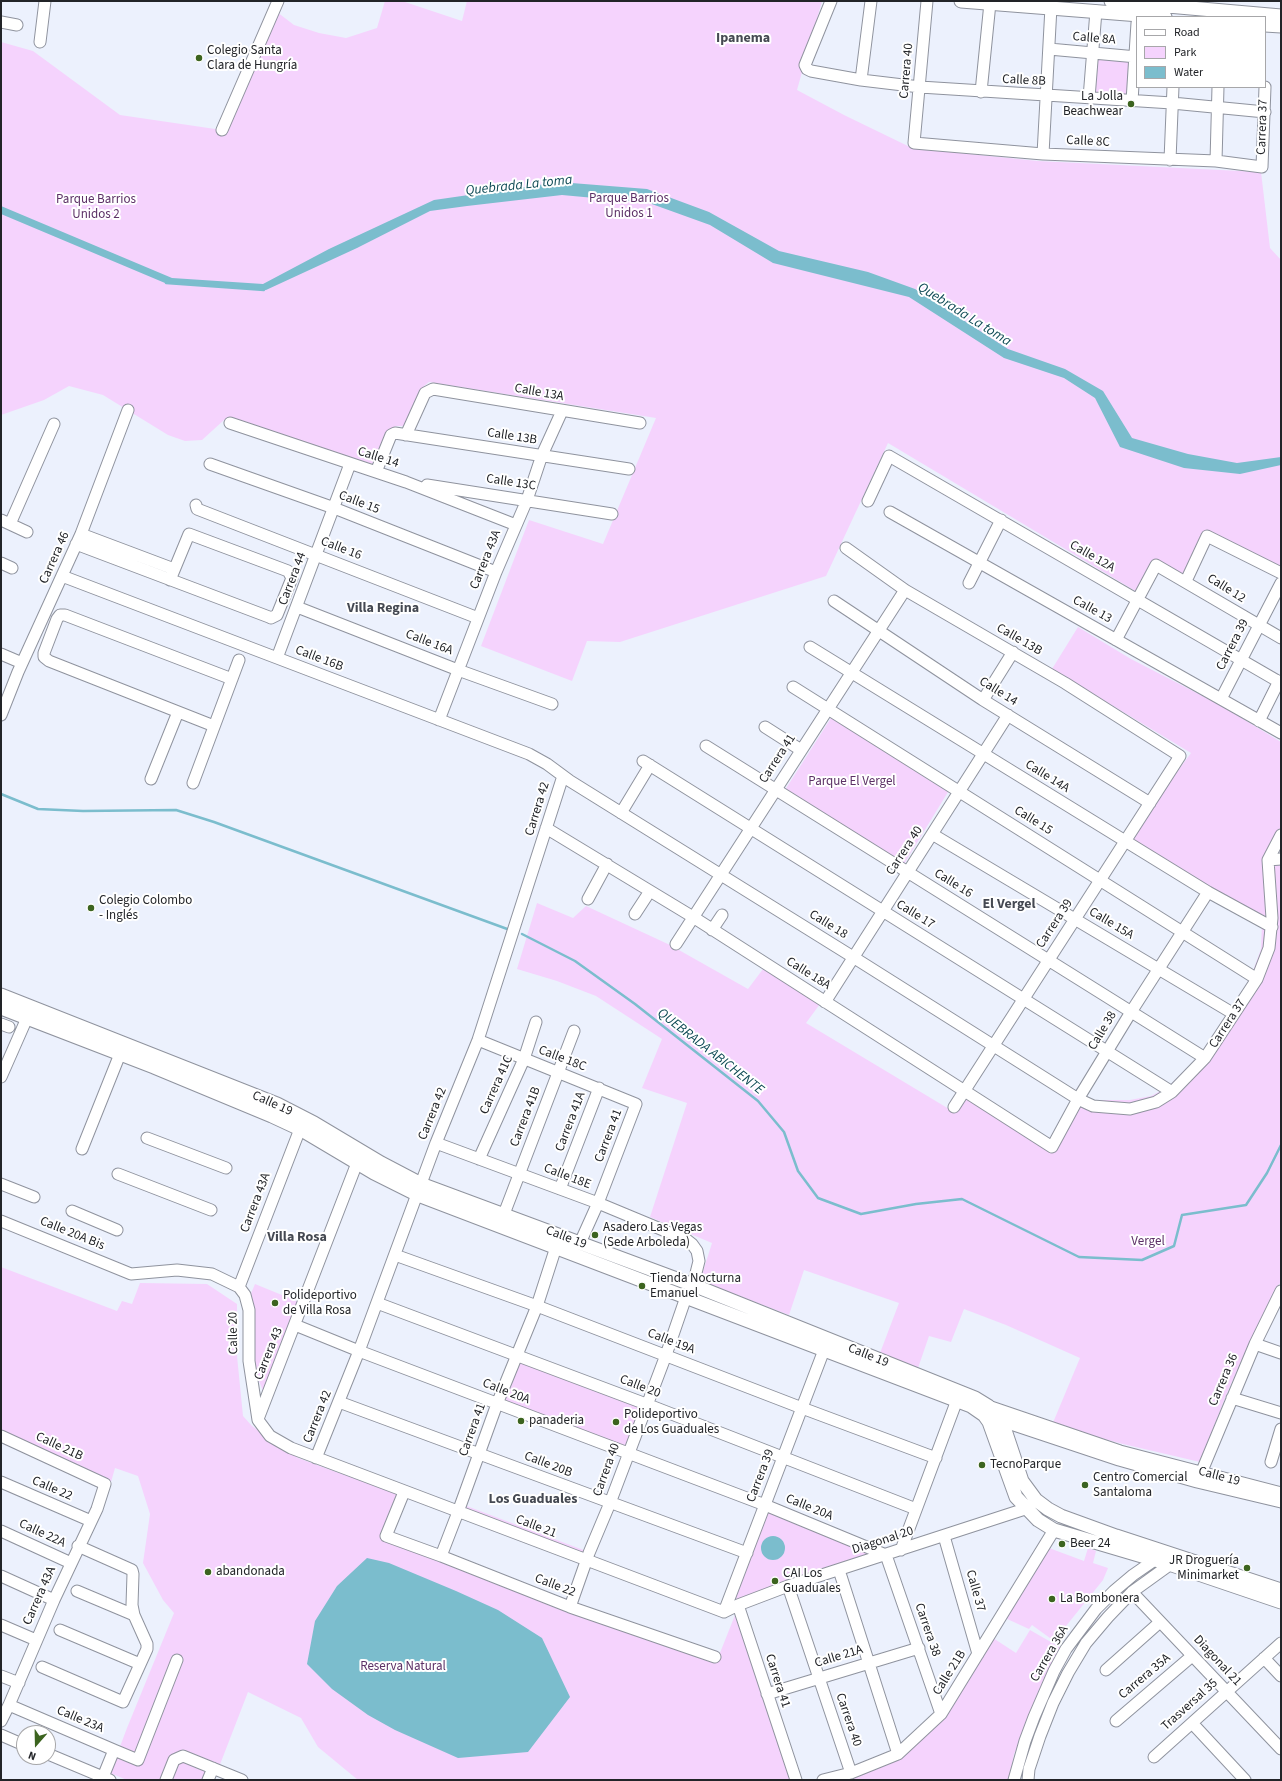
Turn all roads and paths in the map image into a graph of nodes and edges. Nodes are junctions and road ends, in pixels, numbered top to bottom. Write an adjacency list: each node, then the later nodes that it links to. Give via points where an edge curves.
1 (45, 1): 19 (street)
2 (278, 1): 35 (street)
3 (831, 1): 23 (street, Calle 8B, via 805,65 807,69)
4 (870, 1): 23 (street)
5 (927, 1): 24 (street, Carrera 40)
6 (961, 1): 8 (main road)
7 (1111, 1): 11 (main road)
8 (990, 3): 9 (main road); 28 (street)
9 (1051, 7): 10 (main road); 20 (street)
10 (1096, 11): 13 (main road); 21 (street)
11 (1221, 16)
12 (1281, 16): 15 (main road)
13 (1136, 18)
14 (1, 22): 17 (street)
15 (1266, 22)
16 (1266, 22): 18 (main road)
17 (17, 25)
18 (1281, 26)
19 (40, 42)
20 (1049, 49): 21 (street, Calle 8A); 29 (street)
21 (1093, 53): 22 (street, Calle 8A); 30 (street)
22 (1136, 57): 31 (street)
23 (861, 80): 24 (street, Calle 8B)
24 (920, 87): 28 (street, Calle 8B); 36 (street, Carrera 40)
25 (1173, 88): 32 (street)
26 (1218, 88): 33 (street)
27 (1264, 88): 34 (street, Carrera 37)
28 (981, 92): 29 (street, Calle 8B)
29 (1047, 96): 30 (street, Calle 8B); 37 (street)
30 (1089, 98): 31 (street, Calle 8B)
31 (1132, 101): 32 (street, Calle 8B)
32 (1172, 103): 33 (street, Calle 8B); 38 (street)
33 (1218, 107): 34 (street, Calle 8B); 39 (street)
34 (1265, 112): 40 (street, Carrera 37)
35 (222, 130)
36 (914, 143): 37 (street, Calle 8C)
37 (1043, 154): 38 (street, Calle 8C)
38 (1170, 160): 39 (street, Calle 8C)
39 (1216, 161): 40 (street, Calle 8C)
40 (1262, 167)
41 (128, 410): 63 (street, Carrera 46)
42 (562, 411): 44 (street, Calle 13A); 46 (street, Calle 13A, via 433,389 425,393); 47 (street, Carrera 43A)
43 (230, 422): 49 (street, Calle 14)
44 (640, 423)
45 (54, 424): 60 (street)
46 (406, 434): 47 (street, Calle 13B); 51 (street, Calle 13B, via 391,435)
47 (542, 455): 50 (street, Calle 13B); 53 (street, Carrera 43A)
48 (210, 464): 56 (street, Calle 15)
49 (350, 464): 51 (street, Calle 14); 56 (street, Carrera 44)
50 (630, 469)
51 (376, 472): 52 (street, Calle 14)
52 (406, 482): 53 (street, Calle 13C); 61 (street, Calle 14)
53 (527, 500): 58 (street, Calle 13C); 61 (street, Carrera 43A)
54 (868, 501): 59 (street, Calle 12A, via 889,456)
55 (196, 505): 66 (street, Calle 16, via 197,509)
56 (334, 508): 66 (street, Carrera 44); 71 (street, Calle 15)
57 (890, 512): 68 (street, Calle 13)
58 (612, 514)
59 (1001, 520): 68 (street); 79 (street, Calle 12A)
60 (5, 522): 62 (street)
61 (516, 525): 71 (street, Carrera 43A)
62 (27, 532)
63 (81, 534): 64 (street, Carrera 46); 70 (street)
64 (76, 544): 73 (street, Carrera 46); 74 (street)
65 (846, 548): 78 (street, Calle 13B)
66 (317, 555): 81 (street, Carrera 44); 82 (street, Calle 16)
67 (1, 563): 69 (street)
68 (980, 563): 76 (street); 86 (street, Calle 13)
69 (12, 568)
70 (174, 569): 74 (street); 74 (street, via 189,534 288,571 292,578 277,615 271,618)
71 (496, 572): 82 (street, Carrera 43A)
72 (1281, 573): 75 (street, via 1207,536)
73 (62, 576): 90 (street, Calle 16B); 93 (street, Carrera 46)
74 (170, 580)
75 (1186, 581): 79 (street, Calle 12, via 1156,565); 83 (street, Calle 12)
76 (969, 583)
77 (1281, 583): 83 (street, Carrera 39)
78 (905, 590): 84 (street, Carrera 41); 88 (street, Calle 13B)
79 (1137, 599): 86 (street); 92 (street, Calle 12A)
80 (834, 601): 84 (street, Calle 14)
81 (297, 607): 90 (street, Carrera 44); 94 (street, Calle 16A)
82 (478, 618): 94 (street, Carrera 43A)
83 (1259, 626): 85 (street, Calle 12); 92 (street, Carrera 39)
84 (878, 631): 95 (street, Carrera 41); 100 (street, Calle 14)
85 (1281, 638)
86 (1116, 640): 99 (street, Calle 13)
87 (810, 647): 95 (street, Calle 14A)
88 (1013, 652): 100 (street); 114 (street, Calle 13B)
89 (1, 654): 93 (street)
90 (278, 658): 106 (street, Calle 16B)
91 (239, 660): 96 (street)
92 (1242, 660): 97 (street, Calle 12A); 99 (street, Carrera 39)
93 (22, 663): 104 (street, Carrera 46)
94 (458, 670): 101 (street, Calle 16A); 106 (street, Carrera 43A)
95 (851, 672): 102 (street, Carrera 41); 113 (street, Calle 14A)
96 (232, 679): 103 (street, via 60,615 44,657); 108 (street)
97 (1280, 682): 107 (street)
98 (794, 687): 102 (street, Calle 15)
99 (1221, 699): 107 (street, Calle 13)
100 (983, 700): 105 (street, Calle 14)
101 (552, 704)
102 (828, 709): 112 (street, Carrera 41); 119 (street, Calle 15)
103 (178, 712): 108 (street); 116 (street)
104 (1, 715)
105 (1008, 715): 113 (street, Carrera 40); 120 (street, Calle 14)
106 (439, 720): 115 (street, Calle 16B, via 529,754)
107 (1258, 721): 110 (street, Calle 13)
108 (214, 726): 117 (street)
109 (765, 727): 112 (street)
110 (1281, 733)
111 (706, 746): 118 (street, Calle 16)
112 (801, 750): 118 (street, Carrera 41)
113 (983, 754): 119 (street, Carrera 40); 126 (street, Calle 14A)
114 (1180, 756): 120 (street, Carrera 39)
115 (563, 776): 121 (street, Calle 18); 122 (street, Carrera 42)
116 (151, 779)
117 (194, 783)
118 (776, 790): 123 (street, Carrera 41); 130 (street, Calle 16)
119 (960, 791): 124 (street, Carrera 40); 132 (street, Calle 15)
120 (1150, 803): 126 (street, Carrera 39)
121 (621, 813): 123 (street, Calle 17, via 646,763); 131 (street, Calle 18)
122 (546, 828): 129 (street, Calle 18A); 158 (street, Carrera 42)
123 (750, 828): 131 (street, Carrera 41); 136 (street, Calle 17)
124 (932, 834): 130 (street, Carrera 40); 140 (street, Calle 15A)
125 (1281, 835): 128 (street)
126 (1125, 841): 132 (street, Carrera 39); 134 (street, Calle 14A)
127 (1281, 859): 128 (street)
128 (1268, 860): 141 (street, Carrera 37)
129 (606, 864): 133 (street, Calle 18A); 135 (street)
130 (908, 872): 136 (street, Carrera 40); 146 (street, Calle 16)
131 (721, 874): 139 (street, Carrera 41); 145 (street, Calle 18)
132 (1100, 880): 140 (street, Carrera 39); 143 (street, Calle 15)
133 (650, 891): 137 (street); 139 (street, Calle 18A)
134 (1208, 892): 141 (street, Calle 14A); 143 (street, Calle 38)
135 (588, 899)
136 (883, 911): 145 (street, Carrera 40); 150 (street, Calle 17)
137 (635, 914)
138 (722, 915): 142 (street)
139 (693, 917): 142 (street, Calle 18A); 144 (street, Carrera 41)
140 (1075, 919): 146 (street, Carrera 39); 147 (street, Calle 15A)
141 (1272, 927): 148 (street, Carrera 37, via 1269,948)
142 (712, 930): 151 (street, Calle 18A)
143 (1183, 932): 147 (street, Calle 38); 148 (street, Calle 15)
144 (676, 944)
145 (853, 957): 151 (street, Carrera 40); 159 (street, Calle 18)
146 (1048, 960): 150 (street, Carrera 39); 153 (street, Calle 16)
147 (1159, 969): 153 (street, Calle 38); 154 (street, Calle 15A)
148 (1258, 979): 154 (street, Carrera 37)
149 (1, 995): 183 (main road, Calle 19, via 277,1104 381,1163)
150 (1023, 999): 159 (street, Carrera 39); 160 (street, Calle 17)
151 (825, 1002): 167 (street, Calle 18A)
152 (1, 1008): 155 (main road, Calle 19)
153 (1131, 1012): 160 (street, Calle 38); 162 (street, Calle 16)
154 (1234, 1014): 162 (street, Carrera 37)
155 (27, 1018): 161 (main road, Calle 19); 165 (street)
156 (536, 1022): 163 (street, Carrera 41C)
157 (574, 1031): 164 (street, Carrera 41B)
158 (478, 1040): 163 (street, Calle 18C); 174 (street, Carrera 42)
159 (993, 1045): 167 (street, Carrera 39); 169 (street, Calle 18)
160 (1107, 1051): 168 (street, Calle 17); 169 (street, Calle 38)
161 (120, 1054): 172 (main road, Calle 19); 176 (street)
162 (1205, 1058): 168 (street, Carrera 37)
163 (524, 1059): 164 (street, Calle 18C); 177 (street, Carrera 41C)
164 (559, 1072): 166 (street, Calle 18C); 181 (street, Carrera 41B)
165 (1, 1077)
166 (599, 1088): 170 (street, Calle 18C); 184 (street, Carrera 41A)
167 (964, 1090): 171 (street, Carrera 39); 175 (street, Calle 18A)
168 (1172, 1092): 169 (street, Carrera 37, via 1156,1102 1130,1109 1093,1106)
169 (1078, 1099): 175 (street, Calle 38)
170 (636, 1104): 186 (street, Carrera 41)
171 (954, 1107)
172 (300, 1129): 178 (main road, Calle 19); 196 (street, Carrera 43A)
173 (147, 1138): 179 (street)
174 (436, 1143): 177 (street, Calle 18E); 183 (street, Carrera 42)
175 (1052, 1147)
176 (82, 1149)
177 (479, 1159): 181 (street, Calle 18E)
178 (357, 1163): 183 (main road, Calle 19); 201 (street, Carrera 43)
179 (226, 1168)
180 (118, 1174): 187 (street)
181 (519, 1174): 184 (street, Calle 18E); 189 (street, Carrera 41B)
182 (1, 1184): 185 (street)
183 (419, 1189): 189 (main road, Calle 19); 194 (main road, Calle 19); 195 (street, Carrera 42)
184 (560, 1189): 186 (street, Calle 18E)
185 (34, 1197)
186 (598, 1204): 192 (street, Calle 18E); 193 (street, Carrera 41)
187 (211, 1210)
188 (72, 1211): 191 (street)
189 (504, 1214): 193 (main road, Calle 19)
190 (1, 1221): 196 (street, Calle 20A Bis, via 131,1274 177,1270 212,1274)
191 (117, 1230)
192 (686, 1240): 197 (street, Carrera 40, via 697,1252 699,1261)
193 (580, 1244): 197 (main road, Calle 19)
194 (556, 1246): 197 (main road, Calle 19); 200 (street, Carrera 41)
195 (395, 1255): 199 (street, Carrera 42); 200 (street, Calle 19A)
196 (239, 1287): 216 (street, Calle 20, via 245,1295 249,1310 249,1361)
197 (689, 1291): 203 (main road, Calle 19); 206 (street, Carrera 40); 214 (main road, Calle 19, via 956,1390 975,1398)
198 (1280, 1292): 202 (street, Carrera 36)
199 (377, 1302): 204 (street, Carrera 42); 207 (street, Calle 20)
200 (537, 1306): 206 (street, Calle 19A); 207 (street, Carrera 41)
201 (296, 1325): 204 (street, Calle 20A); 216 (street, Carrera 43)
202 (1255, 1344): 205 (street); 208 (street, Carrera 36)
203 (824, 1350): 209 (main road, Calle 19); 213 (street, Carrera 39)
204 (359, 1351): 210 (street, Carrera 42); 211 (street, Calle 20A)
205 (1281, 1353)
206 (666, 1355): 212 (street, Carrera 40); 213 (street, Calle 19A)
207 (517, 1357): 211 (street, Carrera 41); 212 (street, Calle 20)
208 (1232, 1398): 215 (street); 226 (street, Carrera 36)
209 (956, 1400): 214 (main road, Calle 19); 224 (street)
210 (339, 1402): 221 (street, Calle 20B); 222 (street, Carrera 42)
211 (497, 1404): 220 (street, Calle 20A); 221 (street, Carrera 41)
212 (646, 1404): 220 (street, Carrera 40); 223 (street, Calle 20)
213 (802, 1408): 223 (street, Carrera 39); 224 (street, Calle 19A)
214 (986, 1410): 217 (main road); 226 (street, Calle 19); 235 (main road, via 1016,1497)
215 (1281, 1413)
216 (258, 1420): 222 (street, Calle 20, via 270,1436)
217 (1002, 1421): 226 (street, Calle 19, via 1119,1460); 231 (main road, via 1022,1481)
218 (1281, 1429): 225 (street)
219 (1, 1436): 228 (street, Calle 21B)
220 (628, 1453): 233 (street, Carrera 40); 234 (street, Calle 20A)
221 (479, 1454): 233 (street, Calle 20B); 237 (street, Carrera 41)
222 (316, 1458): 229 (street, Calle 21)
223 (783, 1458): 234 (street, Carrera 39); 236 (street, Calle 20)
224 (936, 1458): 236 (street)
225 (1271, 1462)
226 (1199, 1477): 230 (street, Calle 19); 232 (street, Calle 19)
227 (1, 1482): 238 (street, Calle 22)
228 (106, 1484): 238 (street, Carrera 43A)
229 (404, 1492): 237 (street, Calle 21); 246 (street, Calle 22, via 386,1536)
230 (1281, 1493)
231 (1036, 1500): 235 (street, Diagonal 20); 247 (main road, via 1061,1516)
232 (1281, 1502)
233 (610, 1503): 244 (street, Calle 20B); 249 (street, Carrera 40)
234 (765, 1505): 244 (street, Carrera 39); 245 (street, Calle 20A)
235 (1025, 1508): 239 (main road); 241 (street, Diagonal 20)
236 (916, 1509): 243 (street)
237 (458, 1512): 246 (street, Carrera 41); 249 (street, Calle 21)
238 (91, 1521): 242 (street, Carrera 43A)
239 (1054, 1530): 248 (main road); 269 (street, Calle 21B)
240 (1, 1531): 250 (street, Calle 22A)
241 (944, 1536): 243 (street, Diagonal 20); 269 (street, Calle 37)
242 (78, 1546): 250 (street, Carrera 43A); 262 (street, via 132,1570)
243 (901, 1550): 245 (street, Diagonal 20)
244 (747, 1553): 261 (street, Carrera 39)
245 (886, 1555): 251 (street, Diagonal 20); 268 (street, Carrera 38)
246 (441, 1556): 260 (street, Calle 22)
247 (1168, 1558): 248 (main road); 254 (main road, via 1181,1557); 256 (street, Carrera 36A); 258 (main road)
248 (1153, 1560): 300 (street, Carrera 36A, via 1096,1609 1066,1649 1043,1693 1024,1741)
249 (586, 1561): 260 (street, Carrera 40); 261 (street, Calle 21)
250 (70, 1563): 257 (street, Carrera 43A)
251 (839, 1570): 253 (street, Diagonal 20); 274 (street)
252 (1, 1576): 257 (street)
253 (788, 1586): 259 (street, Diagonal 20); 280 (street, Carrera 40)
254 (1281, 1590)
255 (77, 1591): 262 (street)
256 (1132, 1592): 263 (street, Diagonal 21); 298 (street, Carrera 36A, via 1086,1644 1068,1672 1053,1704)
257 (54, 1600): 266 (street, Carrera 43A)
258 (1281, 1602)
259 (738, 1605): 261 (street); 283 (street, Carrera 41)
260 (570, 1607): 271 (street, Calle 22)
261 (724, 1612)
262 (134, 1615): 275 (street, via 147,1644)
263 (1160, 1622): 270 (street, Diagonal 21); 277 (street)
264 (1, 1625): 266 (street)
265 (60, 1630): 275 (street)
266 (36, 1640): 281 (street, Carrera 43A)
267 (1281, 1643): 272 (street, Trasversal 35)
268 (919, 1648): 274 (street, Calle 21A); 285 (street, Carrera 38)
269 (978, 1654): 285 (street, Calle 21B)
270 (1192, 1656): 282 (street, Diagonal 21); 286 (street, Carrera 35A)
271 (714, 1657)
272 (1264, 1658): 279 (street); 282 (street, Trasversal 35)
273 (176, 1660): 292 (street, via 138,1760)
274 (868, 1662): 280 (street, Calle 21A); 293 (street)
275 (140, 1664): 276 (street, via 122,1702)
276 (42, 1667)
277 (1106, 1670)
278 (1, 1676): 281 (street)
279 (1281, 1676)
280 (819, 1678): 283 (street, Calle 21A); 297 (street, Carrera 40)
281 (19, 1684): 284 (street, Carrera 43A)
282 (1226, 1691): 288 (street, Trasversal 35); 291 (street, Diagonal 21)
283 (767, 1694): 304 (street, Carrera 41)
284 (10, 1705): 287 (street, Carrera 43A); 292 (street, Calle 23A)
285 (941, 1714): 293 (street, Calle 21B)
286 (1116, 1720)
287 (1, 1721)
288 (1192, 1723): 295 (street, Trasversal 35); 306 (street)
289 (1, 1735): 290 (street)
290 (16, 1742)
291 (1281, 1749)
292 (114, 1750): 299 (street, Calle 23A)
293 (898, 1754): 297 (street, Calle 21B)
294 (56, 1757): 299 (street)
295 (1154, 1757)
296 (213, 1768): 301 (street, via 178,1756); 302 (street); 303 (street)
297 (852, 1772): 305 (street, Calle 21B)
298 (1028, 1776)
299 (106, 1778)
300 (1014, 1778)
301 (166, 1780)
302 (208, 1780)
303 (242, 1780)
304 (796, 1780)
305 (823, 1780)
306 (1245, 1780)

